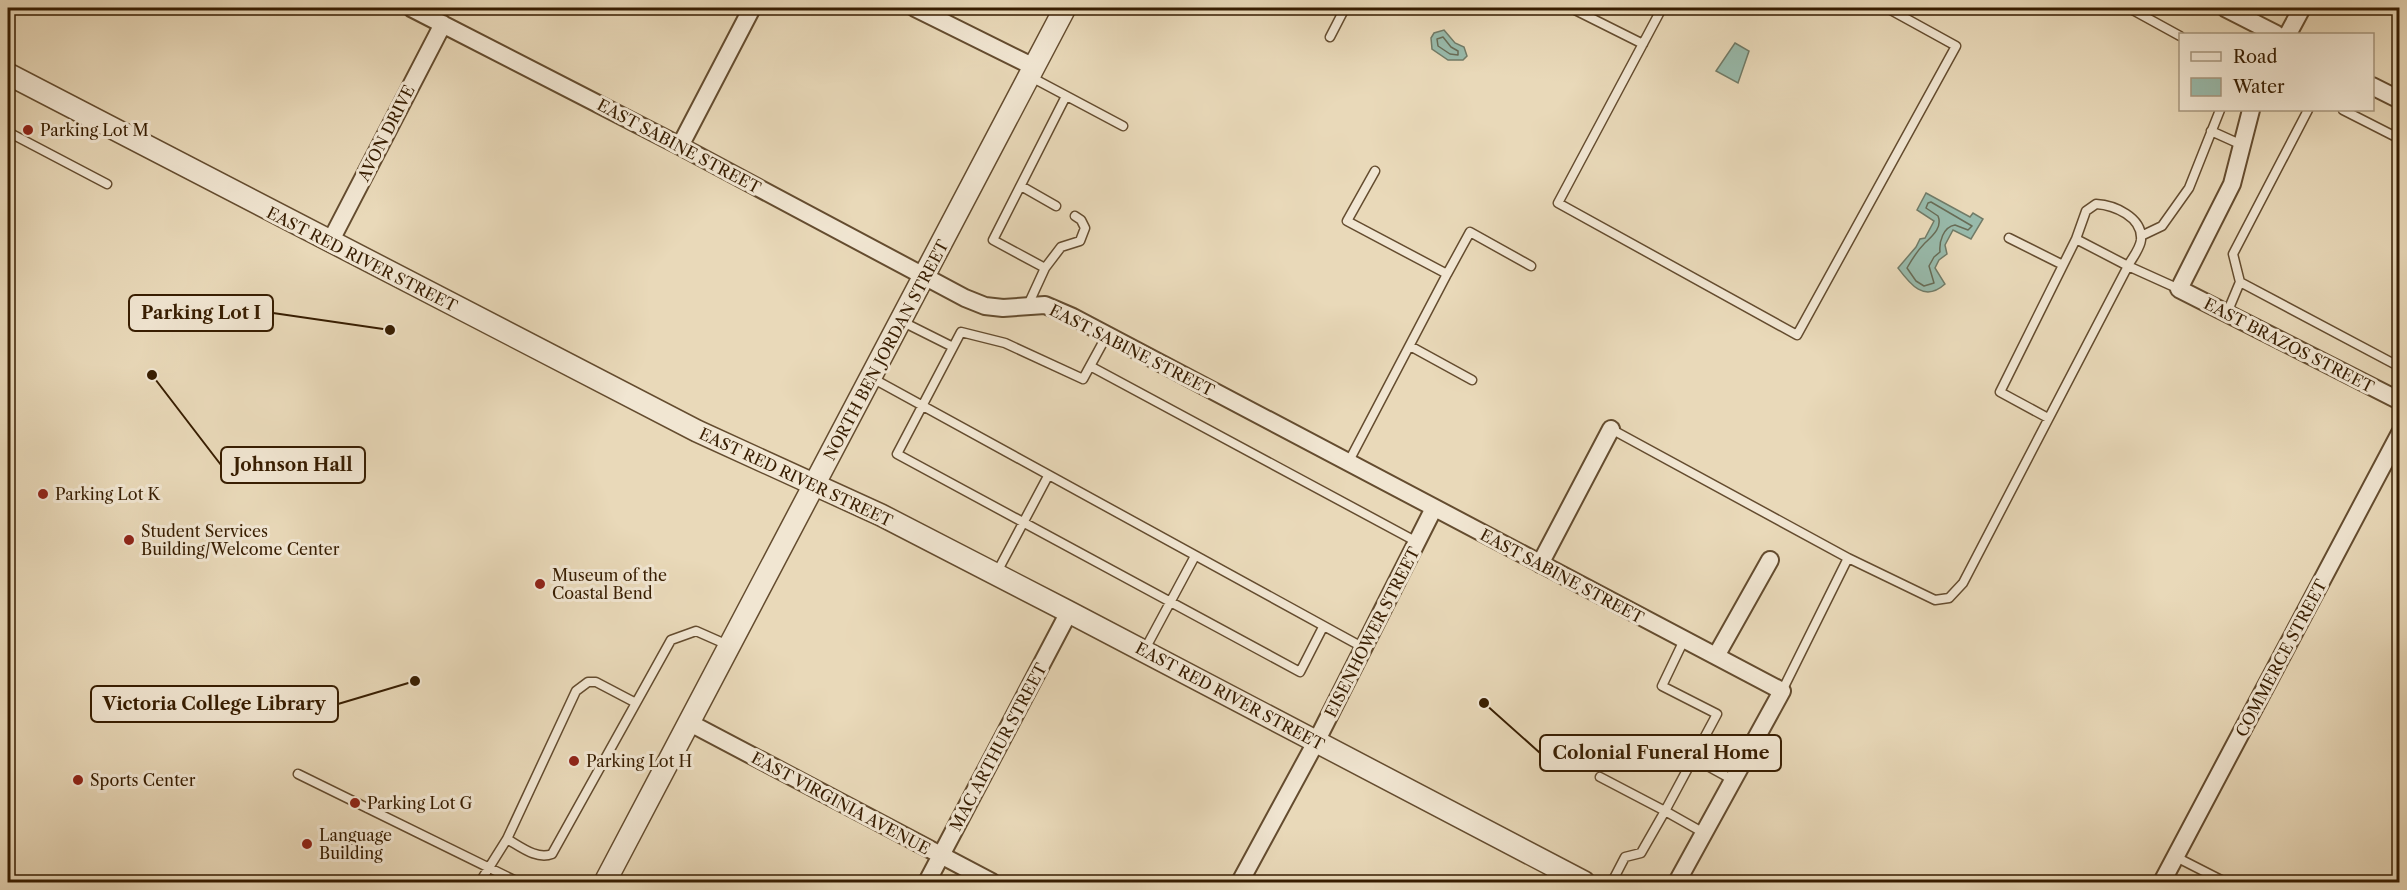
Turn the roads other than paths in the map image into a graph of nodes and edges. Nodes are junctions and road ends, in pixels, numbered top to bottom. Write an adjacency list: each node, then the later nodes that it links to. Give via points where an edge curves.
1 (411, 8): 12 (street, EAST SABINE STREET)
2 (752, 8): 32 (street)
3 (915, 8): 18 (street)
4 (1065, 8): 18 (street, NORTH BEN JORDAN STREET)
5 (1345, 8): 16 (lane)
6 (1571, 8): 17 (lane)
7 (1662, 8): 17 (lane)
8 (1887, 8): 17 (lane, via 1956,46 1797,335 1558,203)
9 (2129, 8): 15 (lane)
10 (2225, 8): 13 (street)
11 (2302, 8): 14 (street)
12 (443, 24): 32 (street, EAST SABINE STREET); 41 (street, AVON DRIVE)
13 (2274, 33)
14 (2289, 33)
15 (2179, 35)
16 (1330, 37)
17 (1643, 44)
18 (1031, 71): 21 (lane); 47 (street, NORTH BEN JORDAN STREET)
19 (8, 74): 41 (street, EAST RED RIVER STREET)
20 (2374, 87): 22 (street)
21 (1066, 96): 27 (lane); 35 (lane)
22 (2400, 100)
23 (2220, 111): 28 (lane)
24 (2251, 111): 31 (street)
25 (2307, 111): 48 (lane, via 2233,254)
26 (2345, 111): 30 (lane)
27 (1123, 126)
28 (2211, 131): 31 (lane); 38 (lane, via 2189,189 2162,225)
29 (8, 132): 34 (lane)
30 (2400, 139)
31 (2242, 145): 49 (street, via 2232,184)
32 (680, 146): 47 (street, EAST SABINE STREET)
33 (1375, 171): 46 (lane, via 1347,222)
34 (107, 184)
35 (1021, 186): 36 (lane); 45 (lane, via 993,240)
36 (1056, 206)
37 (1075, 216): 45 (lane, via 1085,228 1080,241 1061,247)
38 (2141, 236): 40 (lane, via 2134,220 2109,204 2096,204 2086,211); 44 (lane)
39 (2009, 238): 42 (lane)
40 (2076, 239): 42 (lane); 44 (lane)
41 (330, 242): 67 (street, EAST RED RIVER STREET, via 697,431)
42 (2063, 265): 62 (lane, via 2000,392)
43 (1531, 266): 46 (lane, via 1470,232)
44 (2128, 266): 49 (lane); 62 (lane)
45 (1045, 268): 50 (lane)
46 (1447, 274): 54 (lane)
47 (926, 275): 50 (street, EAST SABINE STREET, via 985,306); 52 (street, NORTH BEN JORDAN STREET)
48 (2240, 282): 51 (lane); 57 (lane)
49 (2180, 289): 51 (street, EAST BRAZOS STREET)
50 (1028, 305): 53 (street, EAST SABINE STREET, via 1045,305)
51 (2227, 313): 60 (street, EAST BRAZOS STREET)
52 (901, 321): 55 (lane); 58 (street, NORTH BEN JORDAN STREET)
53 (1107, 335): 56 (lane); 65 (street, EAST SABINE STREET)
54 (1410, 346): 59 (lane); 65 (lane)
55 (953, 347): 56 (lane, via 961,333 1005,343 1083,379); 61 (lane)
56 (1090, 366): 70 (lane)
57 (2400, 367)
58 (871, 378): 61 (lane); 67 (street, NORTH BEN JORDAN STREET)
59 (1472, 380)
60 (2400, 401)
61 (922, 407): 66 (lane); 69 (lane, via 897,454)
62 (2049, 418): 72 (lane, via 1963,583 1949,598 1935,600)
63 (1611, 429): 72 (lane); 74 (street)
64 (2400, 433): 96 (street, COMMERCE STREET)
65 (1349, 461): 68 (street, EAST SABINE STREET)
66 (1048, 476): 69 (lane); 71 (lane)
67 (814, 486): 75 (street, EAST RED RIVER STREET, via 881,515); 80 (street, NORTH BEN JORDAN STREET)
68 (1434, 508): 70 (street, EISENHOWER STREET); 74 (street, EAST SABINE STREET)
69 (1023, 522): 75 (lane); 76 (lane)
70 (1417, 542): 81 (street, EISENHOWER STREET)
71 (1195, 556): 76 (lane); 78 (lane)
72 (1848, 558): 84 (lane)
73 (1770, 560): 83 (street)
74 (1539, 564): 79 (street, EAST SABINE STREET)
75 (996, 574): 77 (street, EAST RED RIVER STREET)
76 (1170, 602): 78 (lane, via 1300,672); 82 (lane)
77 (1070, 612): 82 (street, EAST RED RIVER STREET); 95 (street, MAC ARTHUR STREET)
78 (1323, 627): 81 (lane)
79 (1684, 640): 83 (street, EAST SABINE STREET); 88 (lane, via 1662,686 1717,714)
80 (731, 646): 85 (lane, via 696,631 671,640); 86 (street, NORTH BEN JORDAN STREET)
81 (1364, 648): 87 (street, EISENHOWER STREET)
82 (1144, 651): 87 (street, EAST RED RIVER STREET)
83 (1716, 657): 84 (street, EAST SABINE STREET)
84 (1782, 691): 91 (street)
85 (636, 703): 94 (lane, via 552,854 536,855); 94 (lane, via 596,682 588,682 576,691)
86 (690, 723): 95 (street, EAST VIRGINIA AVENUE); 101 (street, NORTH BEN JORDAN STREET)
87 (1316, 742): 98 (street, EAST RED RIVER STREET); 104 (street, EISENHOWER STREET)
88 (1693, 758): 91 (lane); 92 (lane)
89 (298, 774): 97 (lane)
90 (1600, 777): 92 (lane)
91 (1733, 780): 93 (street)
92 (1665, 812): 93 (lane); 106 (lane, via 1641,853 1625,857)
93 (1704, 833): 107 (street)
94 (507, 839): 97 (lane)
95 (941, 855): 102 (street, MAC ARTHUR STREET); 103 (street, EAST VIRGINIA AVENUE)
96 (2176, 857): 108 (street, COMMERCE STREET); 109 (lane)
97 (489, 868): 99 (lane); 100 (lane)
98 (1556, 876): 105 (street, EAST RED RIVER STREET)
99 (480, 882)
100 (518, 882)
101 (605, 882)
102 (927, 882)
103 (992, 882)
104 (1240, 882)
105 (1584, 882)
106 (1612, 882)
107 (1677, 882)
108 (2162, 882)
109 (2224, 882)

